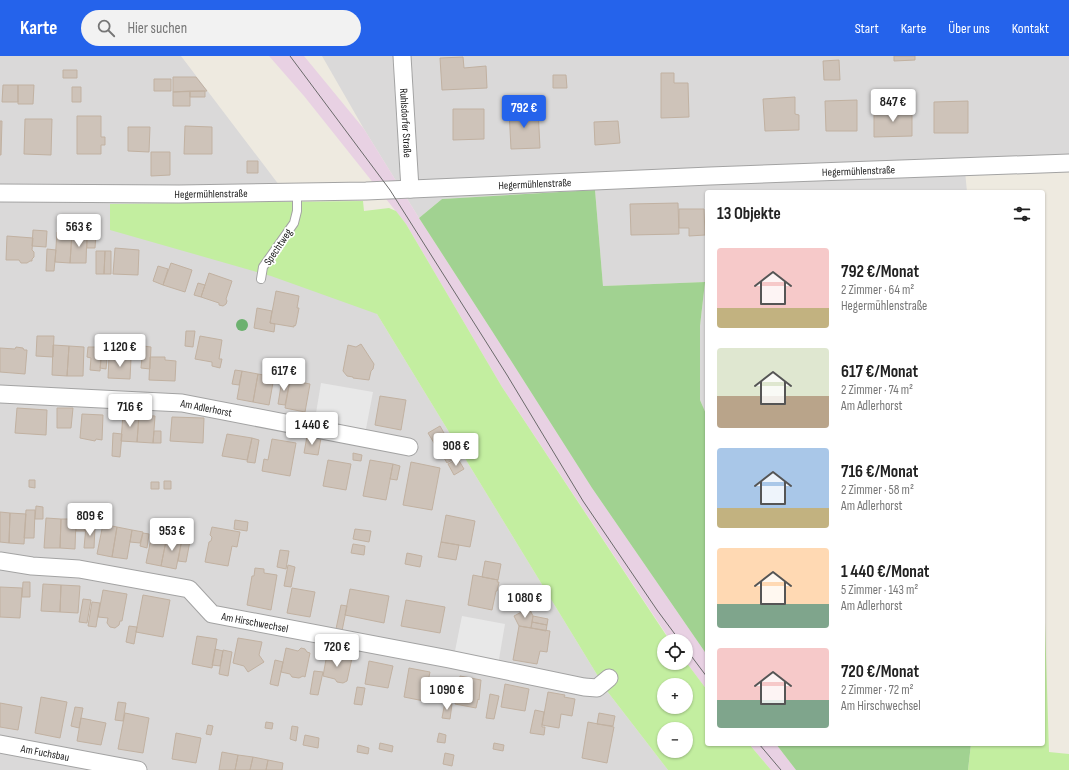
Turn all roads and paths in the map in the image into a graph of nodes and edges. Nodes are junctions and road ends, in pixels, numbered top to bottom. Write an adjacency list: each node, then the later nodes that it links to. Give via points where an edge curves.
1 (402, 56): 3 (street, Ruhlsdorfer Straße)
2 (1069, 163): 3 (street, Hegermühlenstraße)
3 (410, 189): 4 (street, Hegermühlenstraße)
4 (297, 192): 5 (street, Hegermühlenstraße); 6 (lane, Spechtweg, via 294,223 263,267)
5 (0, 193)
6 (261, 279)
7 (0, 394): 8 (street, Am Adlerhorst, via 182,403)
8 (409, 447)
9 (0, 562): 10 (street, Am Hirschwechsel, via 79,569 188,589 212,614 584,687 597,688)
10 (609, 678)
11 (0, 744): 12 (street, Am Fuchsbau)
12 (138, 770)

